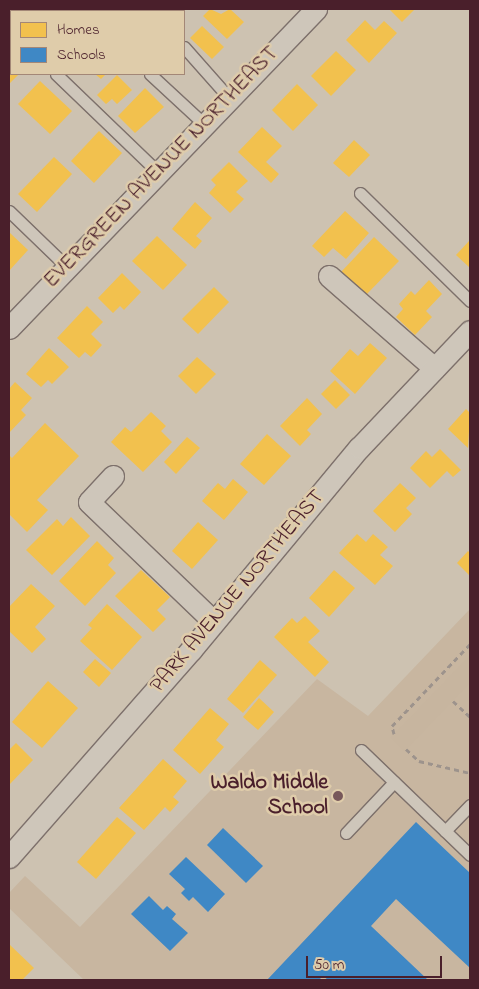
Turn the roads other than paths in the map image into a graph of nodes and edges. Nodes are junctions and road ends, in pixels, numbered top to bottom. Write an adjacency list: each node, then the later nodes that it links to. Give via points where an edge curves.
1 (316, 9): 5 (street, EVERGREEN AVENUE NORTHEAST)
2 (185, 48): 5 (lane)
3 (57, 75): 7 (lane)
4 (151, 75): 6 (lane)
5 (230, 99): 6 (street, EVERGREEN AVENUE NORTHEAST)
6 (204, 124): 7 (street, EVERGREEN AVENUE NORTHEAST)
7 (158, 172): 10 (street, EVERGREEN AVENUE NORTHEAST)
8 (360, 193): 12 (lane)
9 (9, 211): 10 (lane)
10 (67, 267): 13 (street, EVERGREEN AVENUE NORTHEAST)
11 (329, 276): 15 (street)
12 (470, 300)
13 (9, 328)
14 (470, 331): 15 (street, PARK AVENUE NORTHEAST)
15 (434, 368): 17 (street, PARK AVENUE NORTHEAST, via 359,448)
16 (113, 476): 17 (street, via 89,502)
17 (214, 622): 24 (street, PARK AVENUE NORTHEAST)
18 (361, 750): 19 (lane)
19 (394, 782): 21 (lane); 22 (lane)
20 (470, 805): 21 (lane)
21 (445, 831): 23 (lane)
22 (346, 833)
23 (470, 855)
24 (9, 856)

